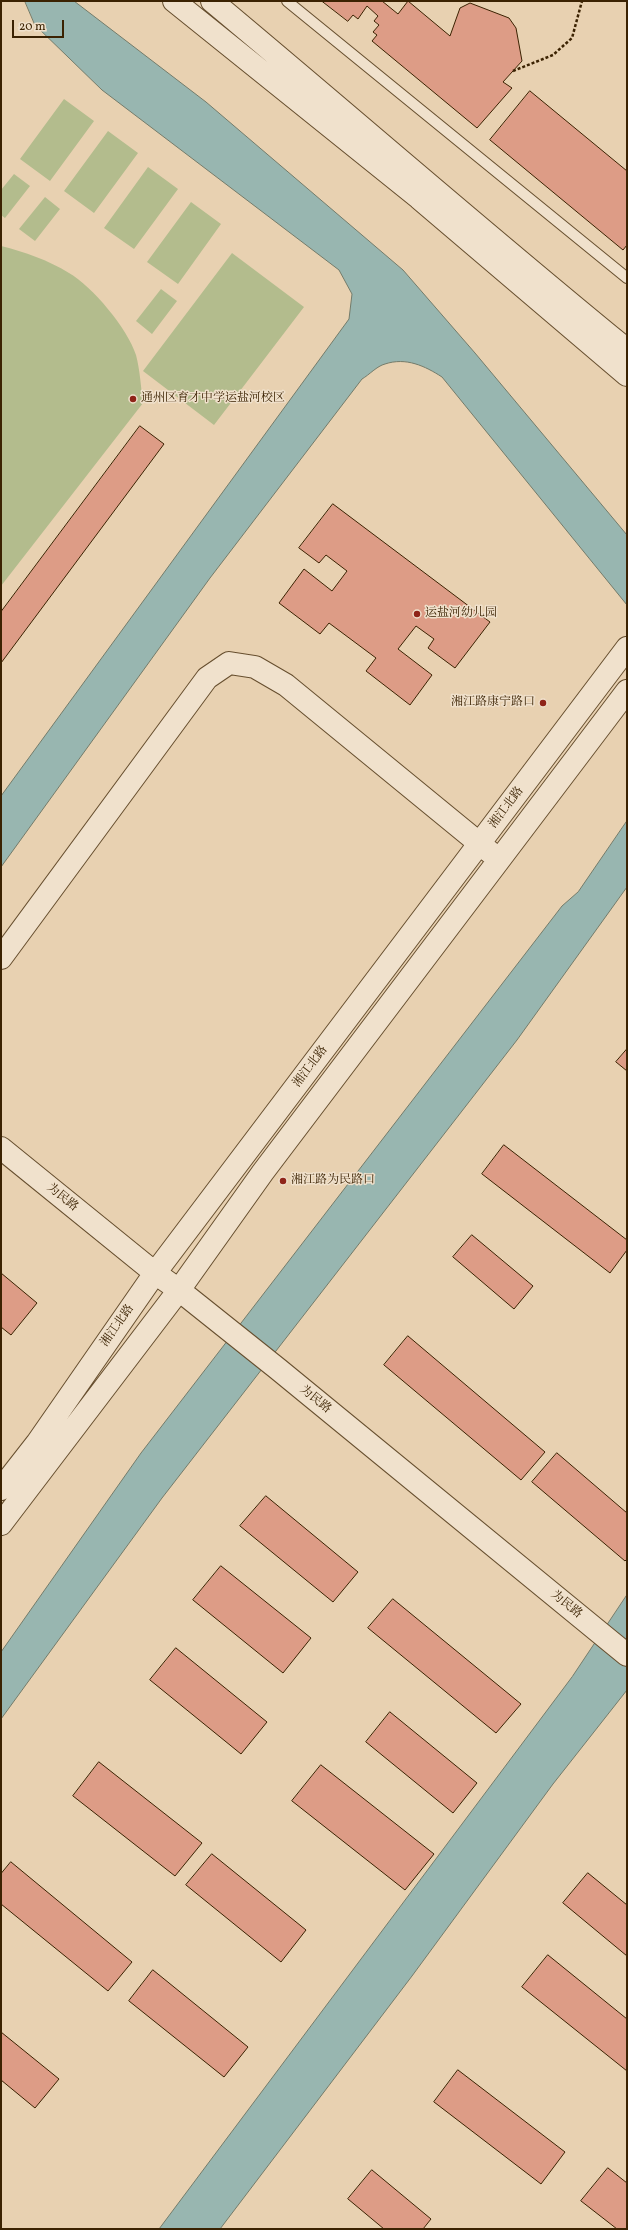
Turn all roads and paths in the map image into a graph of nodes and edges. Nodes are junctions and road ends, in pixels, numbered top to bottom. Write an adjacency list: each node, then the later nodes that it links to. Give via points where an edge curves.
1 (174, 1): 8 (street, via 419,198)
2 (212, 1): 7 (street, via 515,259)
3 (287, 1): 6 (lane)
4 (582, 1): 5 (path, via 572,38 553,55)
5 (513, 71)
6 (627, 278)
7 (627, 350)
8 (627, 375)
9 (627, 648): 11 (street, 湘江北路)
10 (627, 691): 12 (street)
11 (480, 844): 12 (street); 13 (street, via 286,685 255,667 229,663 207,678); 15 (street, 湘江北路)
12 (500, 861): 16 (street, via 263,1172)
13 (1, 958)
14 (1, 1148): 15 (street, 为民路)
15 (154, 1273): 16 (street, 为民路); 17 (street, 湘江北路)
16 (178, 1290): 18 (street); 19 (street, 为民路)
17 (1, 1489)
18 (1, 1524)
19 (627, 1655)

